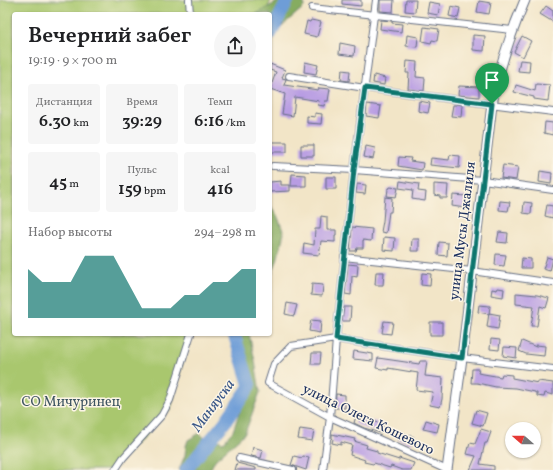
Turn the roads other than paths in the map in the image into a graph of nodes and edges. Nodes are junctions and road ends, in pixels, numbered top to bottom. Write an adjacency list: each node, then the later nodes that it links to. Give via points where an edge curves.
1 (188, 0): 5 (street)
2 (376, 0): 6 (street)
3 (525, 0): 7 (main road, улица Мусы Джалиля)
4 (312, 8): 6 (street)
5 (190, 12)
6 (374, 15): 7 (street); 9 (street)
7 (512, 30): 10 (main road, улица Мусы Джалиля)
8 (289, 76): 9 (street)
9 (365, 88): 10 (street); 13 (street)
10 (492, 104): 11 (street); 14 (main road, улица Мусы Джалиля)
11 (553, 112)
12 (273, 166): 13 (street)
13 (354, 170): 14 (street); 16 (street)
14 (483, 180): 15 (street); 17 (main road, улица Мусы Джалиля)
15 (553, 190)
16 (344, 257): 17 (street); 20 (street)
17 (472, 271): 18 (street); 21 (main road, улица Мусы Джалиля)
18 (553, 283)
19 (190, 336): 25 (street, via 170,400 162,415)
20 (336, 339): 21 (street); 23 (street); 23 (street, улица Олега Кошевого, via 291,346 274,364 268,383)
21 (462, 358): 22 (street); 28 (main road, улица Мусы Джалиля)
22 (553, 368)
23 (330, 418): 27 (street); 28 (street, улица Олега Кошевого)
24 (239, 458): 26 (street)
25 (115, 470)
26 (293, 470)
27 (323, 470)
28 (447, 470)

